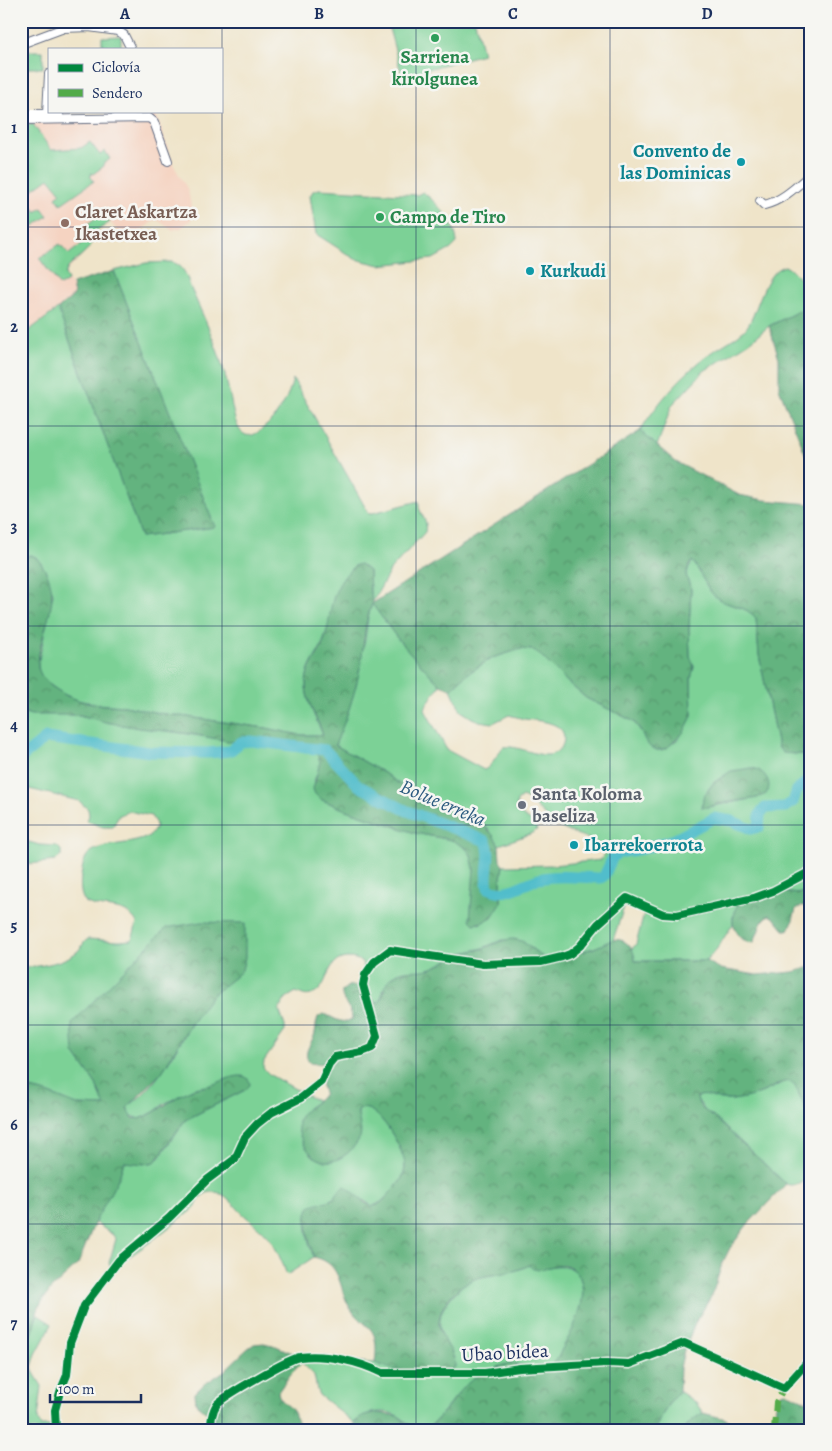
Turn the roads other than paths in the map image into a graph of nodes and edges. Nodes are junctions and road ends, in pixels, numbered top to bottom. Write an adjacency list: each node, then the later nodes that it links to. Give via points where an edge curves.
1 (21, 44): 2 (street, via 64,28 89,28 118,30)
2 (130, 48)
3 (48, 94): 7 (street)
4 (130, 112): 5 (street, via 122,115)
5 (62, 113): 7 (street)
6 (21, 114): 7 (street)
7 (47, 114)
8 (21, 120): 9 (street, via 149,118 154,122)
9 (168, 162)
10 (811, 174): 11 (street, via 775,202 764,205)
11 (760, 201)
12 (811, 871): 14 (street, via 754,898 677,915 663,914 627,898 570,954 541,962 483,964 390,950 365,974 363,985 377,1036 372,1048 335,1057 321,1082 301,1098 256,1124 245,1136 235,1159 207,1180 120,1260 84,1306 70,1343 67,1375 55,1410)
13 (811, 1358): 15 (street, Ubao bidea, via 784,1388 684,1343 629,1364 485,1372 382,1373 368,1366 324,1357 298,1357 240,1388 217,1405 210,1424)
14 (56, 1430)
15 (212, 1430)

